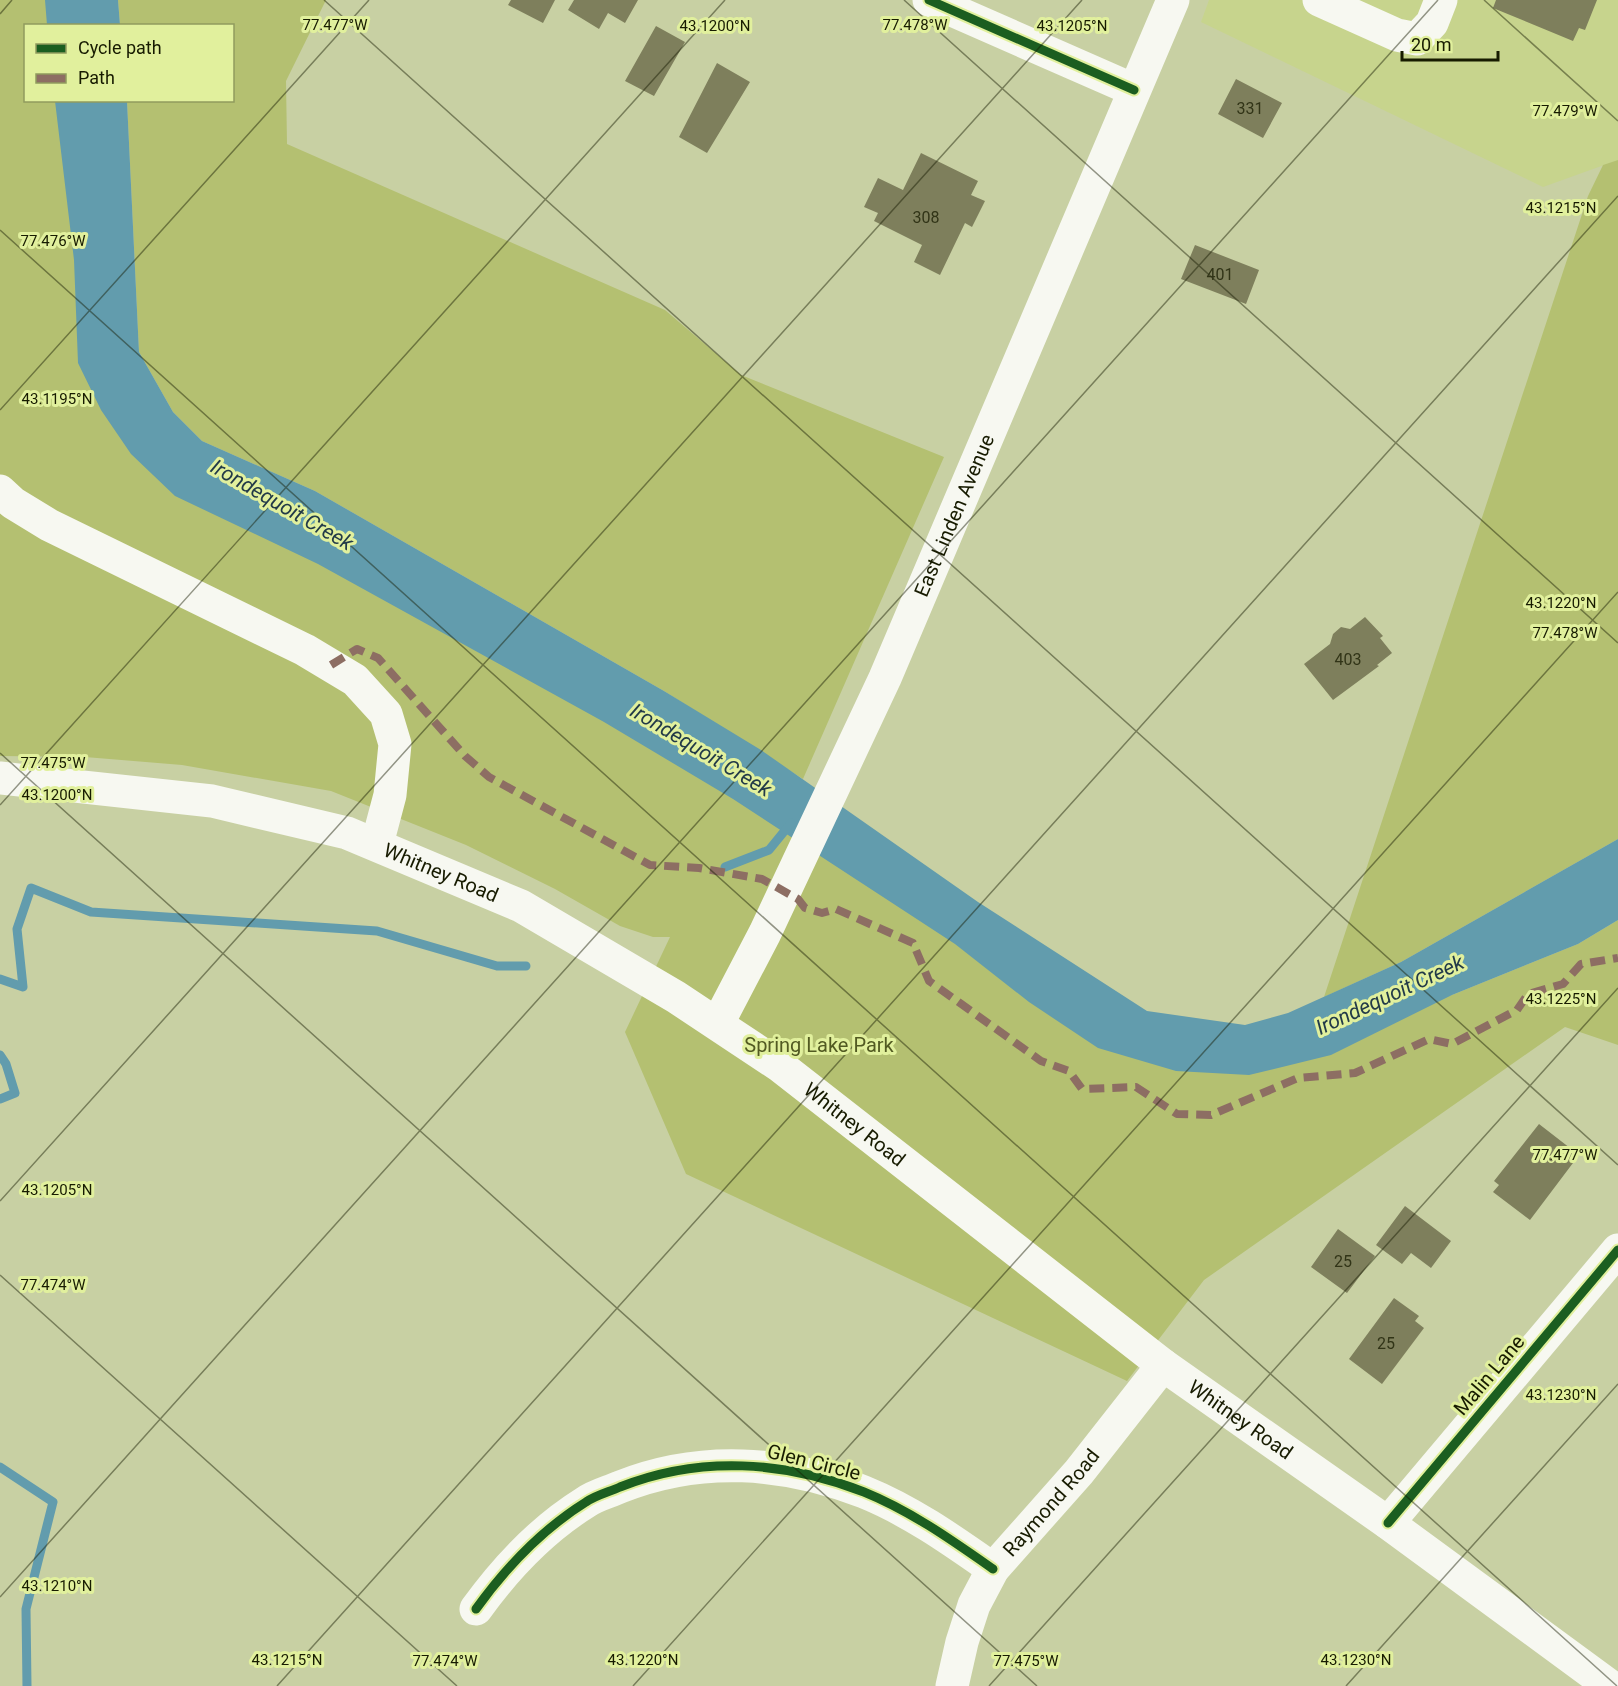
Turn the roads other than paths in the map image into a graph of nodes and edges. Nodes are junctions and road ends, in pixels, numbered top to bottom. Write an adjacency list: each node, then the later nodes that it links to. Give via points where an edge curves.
1 (929, 0): 5 (main road)
2 (1173, 0): 5 (main road, East Linden Avenue)
3 (1319, 0): 4 (main road, via 1397,35 1417,39 1432,23)
4 (1441, 0)
5 (1134, 90): 9 (main road, East Linden Avenue, via 885,678 765,933)
6 (0, 491): 8 (main road, via 49,525 305,650 356,680 386,714 395,744 390,795)
7 (0, 778): 8 (main road, Whitney Road, via 212,801 347,833)
8 (377, 844): 9 (main road, Whitney Road, via 521,906)
9 (718, 1023): 11 (main road, Whitney Road, via 786,1071)
10 (1618, 1250): 12 (main road, Malin Lane)
11 (1163, 1365): 12 (main road, Whitney Road); 13 (main road, Raymond Road, via 1079,1472)
12 (1388, 1523): 16 (main road, Whitney Road)
13 (993, 1569): 14 (main road, Glen Circle, via 904,1511 830,1480 744,1464 703,1466 664,1473 588,1500 523,1551); 15 (main road, Raymond Road, via 974,1605)
14 (476, 1609)
15 (952, 1686)
16 (1610, 1686)

